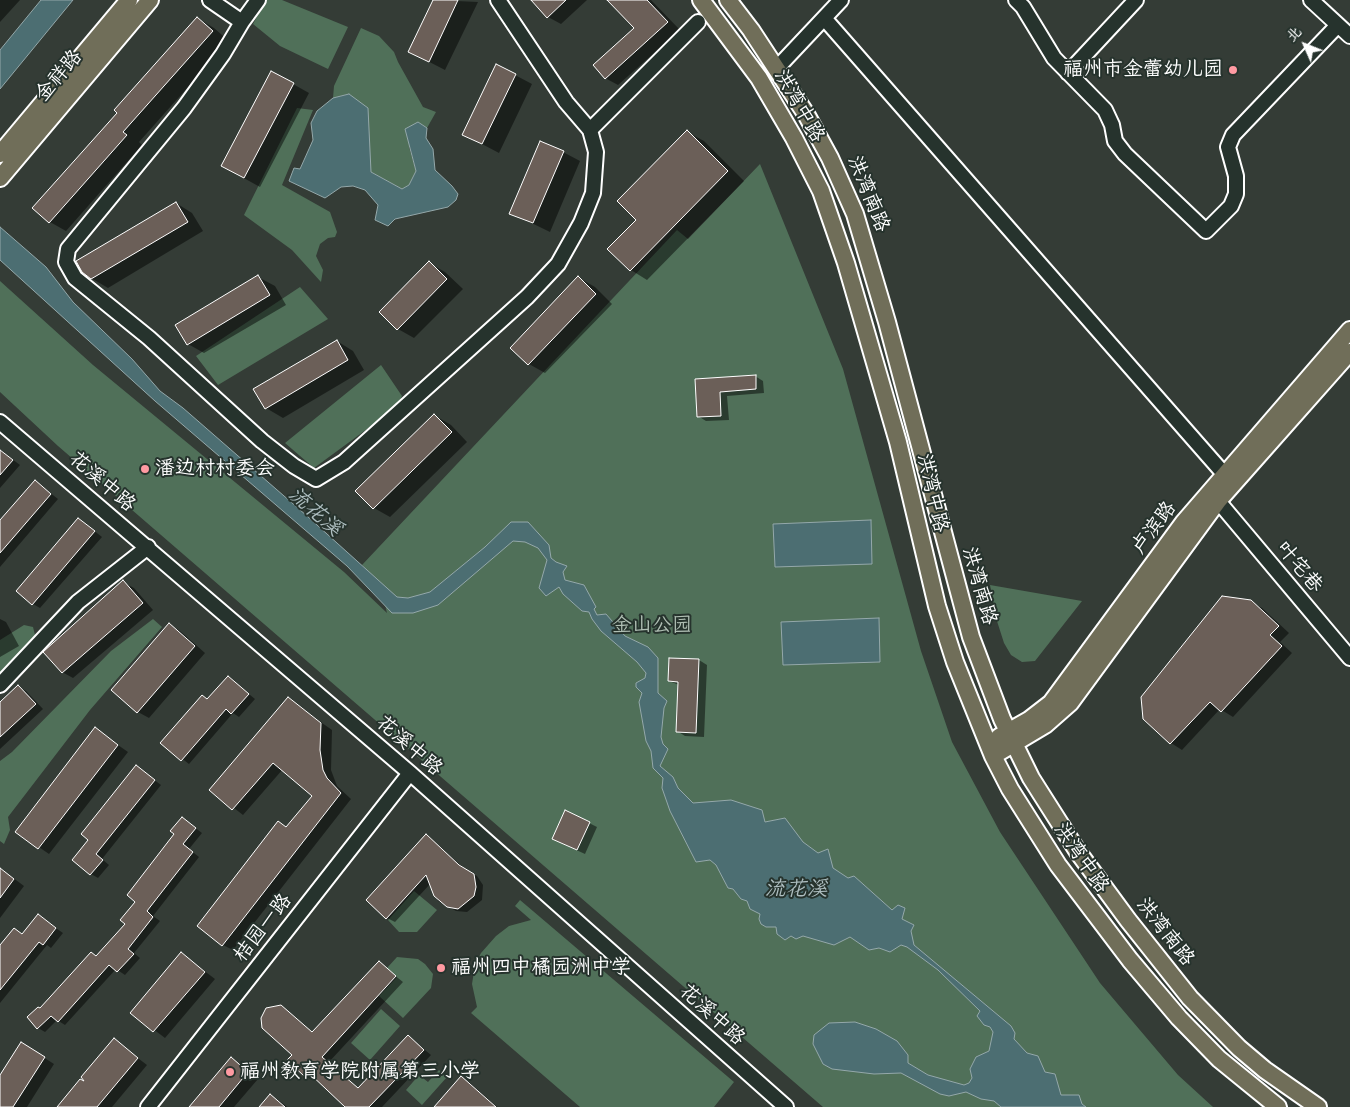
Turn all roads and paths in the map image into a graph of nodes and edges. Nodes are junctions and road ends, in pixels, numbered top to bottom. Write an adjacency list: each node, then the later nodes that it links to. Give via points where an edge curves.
1 (129, 0): 20 (main road, 金祥路)
2 (150, 0): 21 (main road, 金祥路)
3 (210, 0): 13 (street)
4 (258, 0): 13 (street)
5 (498, 0): 19 (street, via 566,102)
6 (701, 0): 31 (main road, 洪湾中路, via 759,78 821,192 846,262 898,442 937,606)
7 (728, 0): 17 (main road, 洪湾南路)
8 (841, 0): 12 (street)
9 (1016, 0): 18 (street, via 1054,58)
10 (1136, 0): 18 (street)
11 (1311, 0): 15 (street)
12 (824, 18): 17 (street); 25 (street)
13 (242, 22): 19 (street, via 184,108 73,242 66,262 75,278 149,338 262,441 316,479 344,462 527,297 558,264 581,223 593,193 596,152)
14 (698, 22): 19 (street)
15 (1338, 25): 16 (street); 18 (street, via 1232,135 1228,147 1236,176 1236,194 1231,206 1206,231 1125,154 1115,141 1105,110)
16 (1350, 36)
17 (777, 68): 30 (main road, 洪湾南路, via 819,136 855,214 885,313 963,610)
18 (1068, 73)
19 (590, 130)
20 (0, 154)
21 (0, 178)
22 (1350, 330): 25 (main road, 卢滨路)
23 (1350, 352): 26 (main road)
24 (0, 422): 27 (street, 花溪中路)
25 (1225, 475): 30 (main road, 卢滨路, via 1184,522 1051,703)
26 (1218, 502): 28 (street, 叶宅巷); 30 (main road, via 1070,702 1051,721)
27 (148, 547): 29 (street, via 78,602); 32 (street, 花溪中路)
28 (1350, 658)
29 (0, 685)
30 (1012, 738): 31 (main road, 卢滨路); 37 (main road, 洪湾南路, via 1031,778 1078,852 1190,998 1239,1048)
31 (990, 750): 36 (main road, 洪湾中路, via 1010,789 1058,865 1130,960 1219,1059)
32 (410, 773): 33 (street, 花溪中路); 34 (street, 桔园一路)
33 (771, 1102): 35 (street, 花溪中路)
34 (148, 1107)
35 (786, 1107)
36 (1278, 1107)
37 (1318, 1107)

